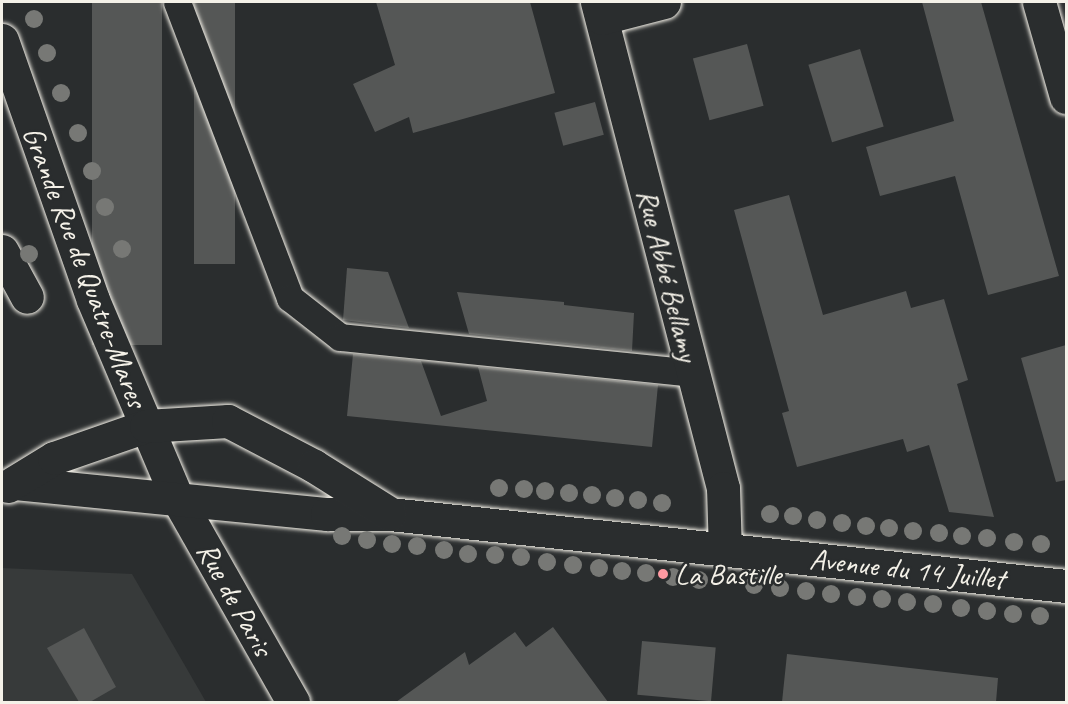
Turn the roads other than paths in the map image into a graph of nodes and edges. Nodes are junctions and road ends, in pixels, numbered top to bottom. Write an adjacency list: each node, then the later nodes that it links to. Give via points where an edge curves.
1 (177, 2): 9 (lane, via 290,298 340,337)
2 (664, 2): 4 (main road)
3 (1039, 2): 6 (main road)
4 (599, 10): 9 (main road, Rue Abbé Bellamy)
5 (2, 40): 10 (main road, Grande Rue de Quatre-Mares, via 93,300)
6 (1066, 97)
7 (2, 251): 8 (main road)
8 (27, 297)
9 (693, 373): 14 (main road, Rue Abbé Bellamy, via 723,488)
10 (146, 426): 11 (main road, Avenue du 14 Juillet, via 54,458); 12 (main road, Grande Rue de Quatre-Mares); 13 (main road, Avenue du 14 Juillet, via 228,421 314,466)
11 (8, 486): 12 (main road, Avenue du 14 Juillet)
12 (176, 496): 13 (main road, Avenue du 14 Juillet, via 327,514); 16 (main road, Rue de Paris)
13 (390, 514): 14 (main road, Avenue du 14 Juillet)
14 (725, 550): 15 (main road, Avenue du 14 Juillet)
15 (1066, 586)
16 (293, 702)

